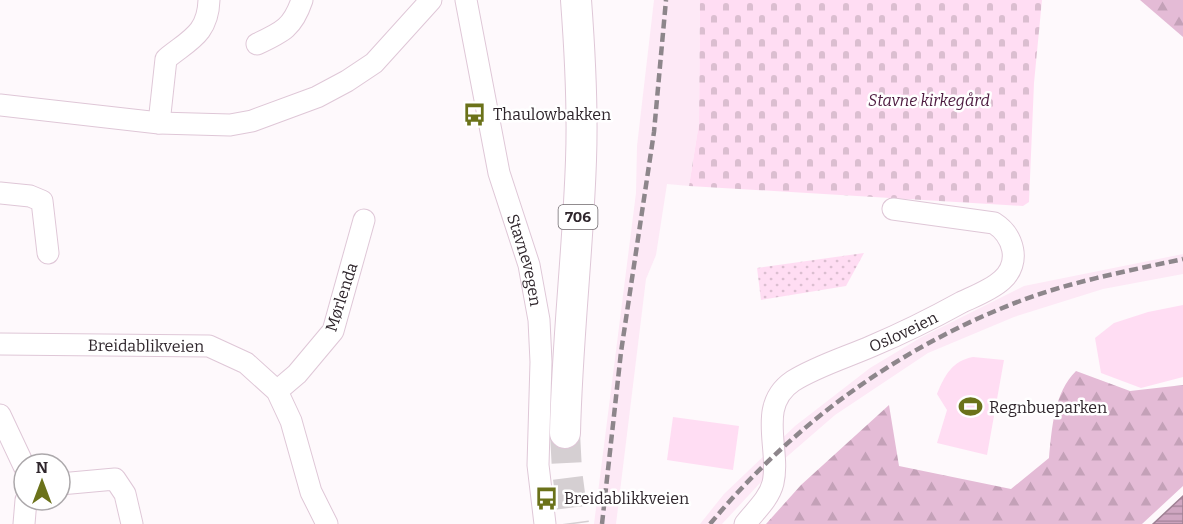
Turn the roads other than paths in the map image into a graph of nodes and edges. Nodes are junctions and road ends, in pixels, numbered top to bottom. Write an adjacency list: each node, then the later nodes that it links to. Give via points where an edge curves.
1 (209, 0): 8 (street, via 204,26 166,59)
2 (302, 0): 6 (street, via 296,20 276,36)
3 (431, 0): 8 (street, via 374,63 317,97 230,125)
4 (466, 0): 21 (street, Stavnevegen, via 499,173 529,265 539,320 538,465)
5 (576, 0): 16 (highway, 706, via 581,158)
6 (257, 44)
7 (0, 105): 8 (street)
8 (159, 123)
9 (0, 193): 12 (street, via 42,201)
10 (893, 209): 22 (street, Osloveien, via 994,223 1012,243 1008,274 989,289 908,331 785,388 771,421 773,483)
11 (364, 220): 14 (street, Mørlenda, via 333,331 297,374)
12 (48, 253)
13 (0, 344): 14 (street, Breidablikveien, via 208,346 246,363)
14 (277, 391): 20 (street, Breidablikveien, via 291,421 311,492)
15 (0, 415): 17 (street)
16 (565, 433)
17 (17, 452)
18 (72, 483): 19 (street, via 115,479 124,494)
19 (132, 524)
20 (327, 524)
21 (544, 524)
22 (745, 524)

